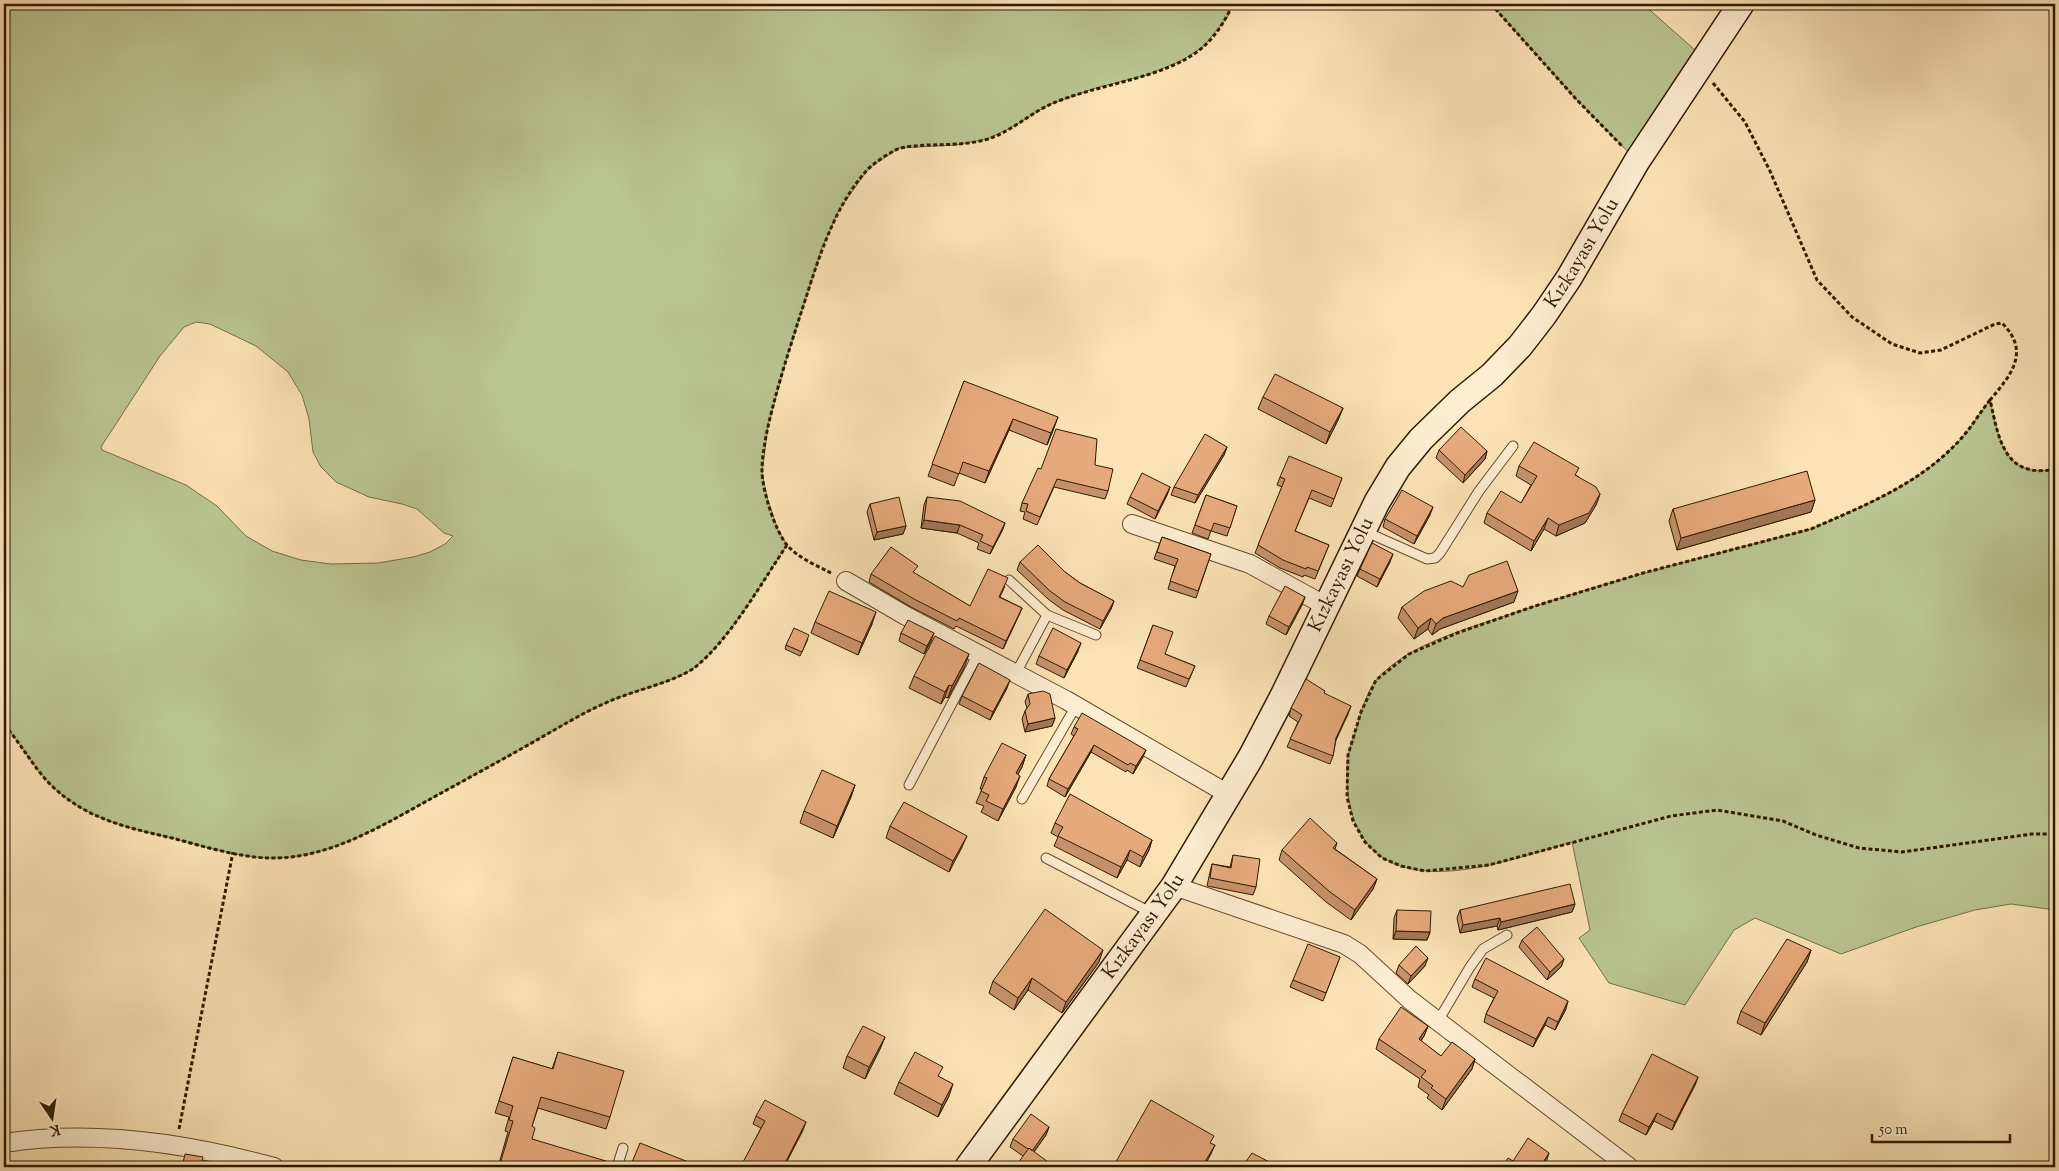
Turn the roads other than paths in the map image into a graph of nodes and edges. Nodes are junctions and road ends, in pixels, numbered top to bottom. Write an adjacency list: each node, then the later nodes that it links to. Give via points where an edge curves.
1 (1741, 4): 4 (street, Kızkayası Yolu, via 1636,161 1544,316 1492,375 1421,439 1398,467)
2 (1513, 446): 4 (lane, via 1435,558 1427,559)
3 (1132, 524): 7 (street, via 1250,564)
4 (1363, 530): 7 (street, Kızkayası Yolu)
5 (1009, 580): 8 (lane)
6 (846, 581): 10 (street)
7 (1326, 606): 14 (street, Kızkayası Yolu, via 1279,704)
8 (1047, 614): 9 (lane); 11 (lane)
9 (1096, 635)
10 (978, 654): 11 (street); 13 (lane)
11 (1016, 673): 12 (street)
12 (1076, 706): 14 (street); 15 (lane)
13 (908, 785)
14 (1228, 794): 17 (street, Kızkayası Yolu)
15 (1022, 799)
16 (1046, 858): 18 (lane)
17 (1174, 886): 18 (street, Kızkayası Yolu); 20 (street, via 1344,944)
18 (1154, 914): 25 (street, Kızkayası Yolu)
19 (1507, 935): 20 (lane, via 1483,949)
20 (1438, 1021): 26 (street)
21 (4, 1144): 23 (street, via 71,1136 175,1146 230,1155)
22 (623, 1148): 24 (lane)
23 (274, 1167)
24 (617, 1167)
25 (968, 1167)
26 (1629, 1167)

